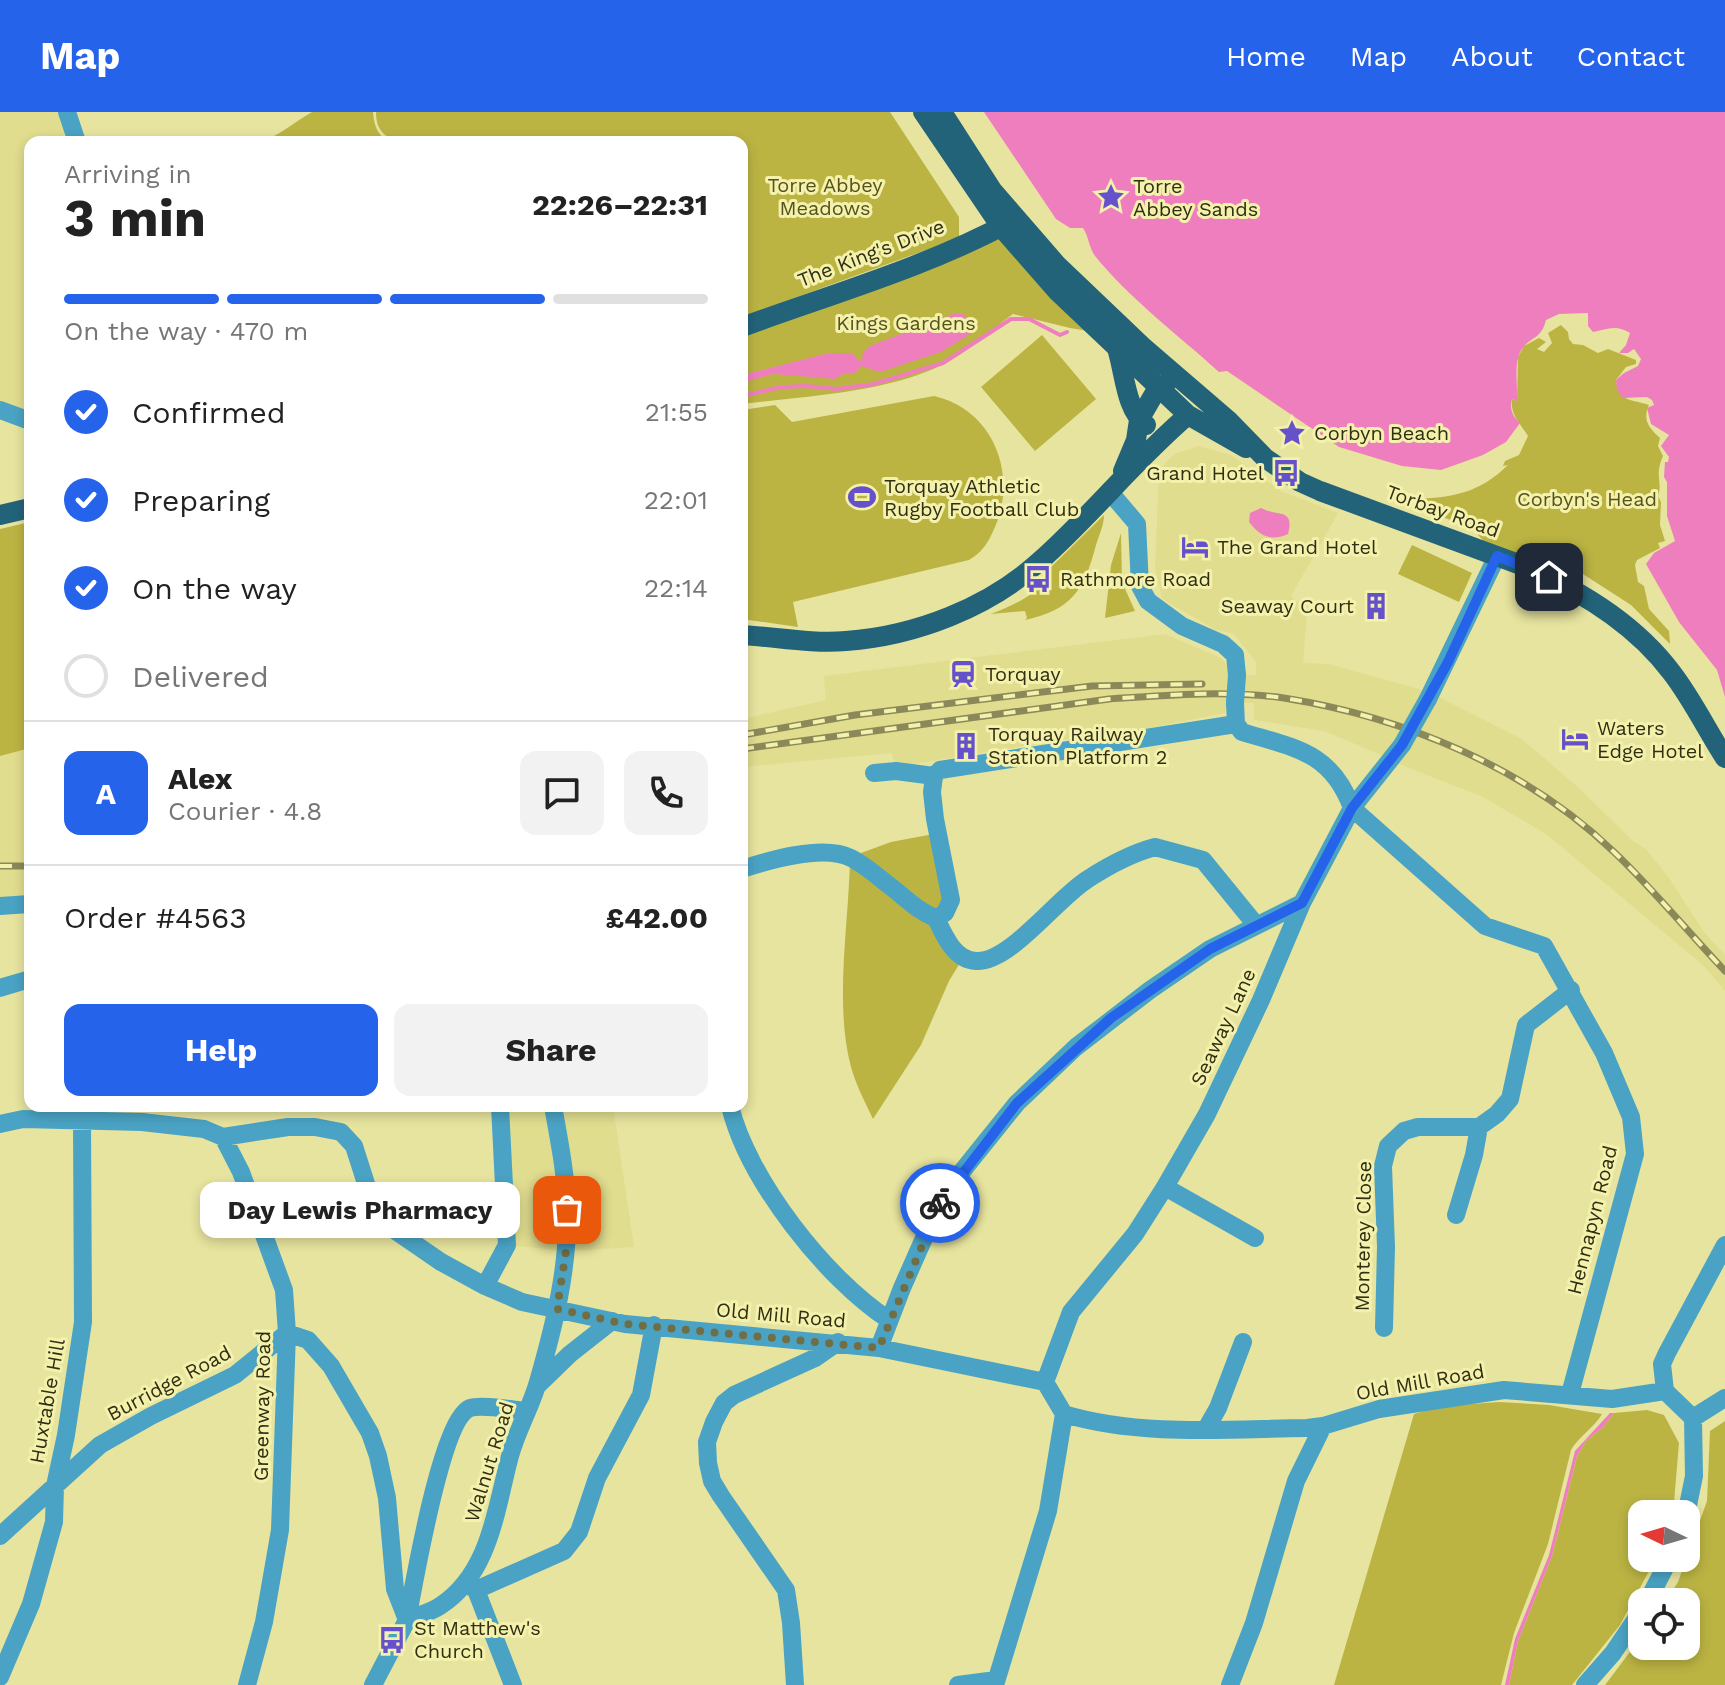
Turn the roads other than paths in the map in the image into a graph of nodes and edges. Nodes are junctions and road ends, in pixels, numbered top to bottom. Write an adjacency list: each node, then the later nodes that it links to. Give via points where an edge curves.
1 (67, 112): 4 (street)
2 (923, 112): 5 (main road, Torbay Road)
3 (942, 112): 5 (main road, Torbay Road)
4 (75, 136)
5 (1008, 223): 6 (main road, The King's Drive, via 921,262); 7 (main road, Torbay Road, via 1057,291); 8 (main road, Torbay Road)
6 (748, 325)
7 (1117, 349): 9 (main road, Torbay Road); 13 (main road)
8 (1178, 376): 9 (main road); 11 (main road); 15 (main road, Torbay Road)
9 (1157, 389): 11 (main road, Torbay Road); 13 (main road)
10 (0, 410): 12 (street)
11 (1188, 415): 14 (main road); 15 (main road, Torbay Road)
12 (24, 419)
13 (1139, 420): 14 (main road); 16 (main road, via 1136,440)
14 (1159, 439): 16 (main road)
15 (1265, 458): 19 (main road, Torbay Road, via 1309,486)
16 (1111, 489): 20 (main road, via 1039,562 970,608 907,631 842,642); 21 (street, bridge, via 1137,524 1140,586 1148,601 1235,655)
17 (24, 509): 18 (main road)
18 (0, 515)
19 (1497, 556): 22 (main road, Torbay Road, via 1576,591 1621,622 1669,669); 25 (street, Seaway Lane, bridge, via 1402,745)
20 (748, 635)
21 (1236, 724): 24 (street, via 940,770); 25 (street, Hennapyn Road, via 1242,732 1304,751 1332,771)
22 (1725, 758)
23 (874, 773): 24 (street)
24 (934, 776): 30 (street, via 933,805 951,900)
25 (1352, 808): 27 (street, Seaway Lane); 34 (street, Hennapyn Road, via 1485,926 1544,946)
26 (748, 867): 30 (street, via 795,855 850,857 917,910)
27 (1302, 903): 31 (street); 43 (street, Seaway Lane, via 1207,1114)
28 (24, 904): 29 (street)
29 (0, 906)
30 (936, 918): 31 (street, via 963,958 991,960 1087,879 1155,847 1203,860)
31 (1256, 925): 49 (street, via 1187,964 1111,1018 1017,1103 943,1195)
32 (24, 981): 33 (street)
33 (0, 988)
34 (1571, 990): 41 (street, via 1526,1025 1510,1099); 60 (street, Hennapyn Road, via 1631,1117 1635,1154)
35 (500, 1112): 47 (street, via 507,1245)
36 (554, 1112): 48 (street, Walnut Road, via 567,1210)
37 (732, 1112): 49 (street, via 789,1222 845,1284)
38 (145, 1114): 39 (street, Old Mill Road); 42 (street, Old Mill Road)
39 (82, 1122): 40 (street, Old Mill Road, via 23,1119); 67 (street, Huxtable Hill, via 83,1322)
40 (0, 1124)
41 (1479, 1127): 44 (street, via 1457,1181); 52 (street, Monterey Close, via 1418,1127 1404,1131 1388,1146 1383,1166)
42 (223, 1137): 47 (street, Old Mill Road, via 288,1127 341,1132 354,1146 377,1218); 53 (street, Greenway Road, via 284,1290)
43 (1165, 1187): 45 (street); 57 (street, Seaway Lane, via 1135,1234 1071,1312)
44 (1456, 1215)
45 (1255, 1238)
46 (1725, 1245): 59 (street, via 1662,1364)
47 (485, 1286): 48 (street, Old Mill Road)
48 (557, 1309): 50 (street, Old Mill Road); 58 (street, Walnut Road)
49 (889, 1320): 56 (street)
50 (612, 1321): 51 (street, Old Mill Road); 58 (street, Walnut Road)
51 (654, 1325): 54 (street, Old Mill Road); 70 (street, via 641,1395 597,1478 579,1532 564,1551)
52 (1384, 1328)
53 (287, 1333): 67 (street, Burridge Road, via 235,1375 100,1445); 71 (street, via 308,1340 331,1366 370,1433 387,1498 395,1589); 75 (street, Greenway Road, via 280,1530)
54 (838, 1342): 56 (street, Old Mill Road); 78 (street, via 734,1395 724,1403 707,1442 712,1481 786,1590)
55 (1243, 1342): 66 (street)
56 (879, 1348): 57 (street, Old Mill Road)
57 (1045, 1382): 63 (street)
58 (538, 1385): 62 (street, Walnut Road)
59 (1665, 1391): 60 (street, Old Mill Road, via 1612,1399); 64 (street)
60 (1570, 1394): 65 (street, Old Mill Road, via 1504,1390 1455,1395)
61 (1725, 1398): 64 (street)
62 (526, 1411): 70 (street, Walnut Road); 71 (street, via 472,1407 461,1414 437,1475)
63 (1064, 1414): 66 (street, Old Mill Road, via 1086,1421); 74 (street, via 1048,1511)
64 (1693, 1418): 68 (street)
65 (1323, 1426): 66 (street, Old Mill Road); 80 (street, via 1296,1481)
66 (1206, 1429)
67 (55, 1486): 69 (street, Burridge Road); 73 (street, Huxtable Hill, via 54,1522 31,1604)
68 (1689, 1500)
69 (0, 1536)
70 (472, 1587): 71 (street, Walnut Road); 77 (street)
71 (407, 1620): 76 (street)
72 (1628, 1631): 81 (street)
73 (0, 1677)
74 (996, 1682): 79 (street)
75 (247, 1685)
76 (373, 1685)
77 (513, 1685)
78 (795, 1685)
79 (958, 1685)
80 (1230, 1685)
81 (1585, 1685)

